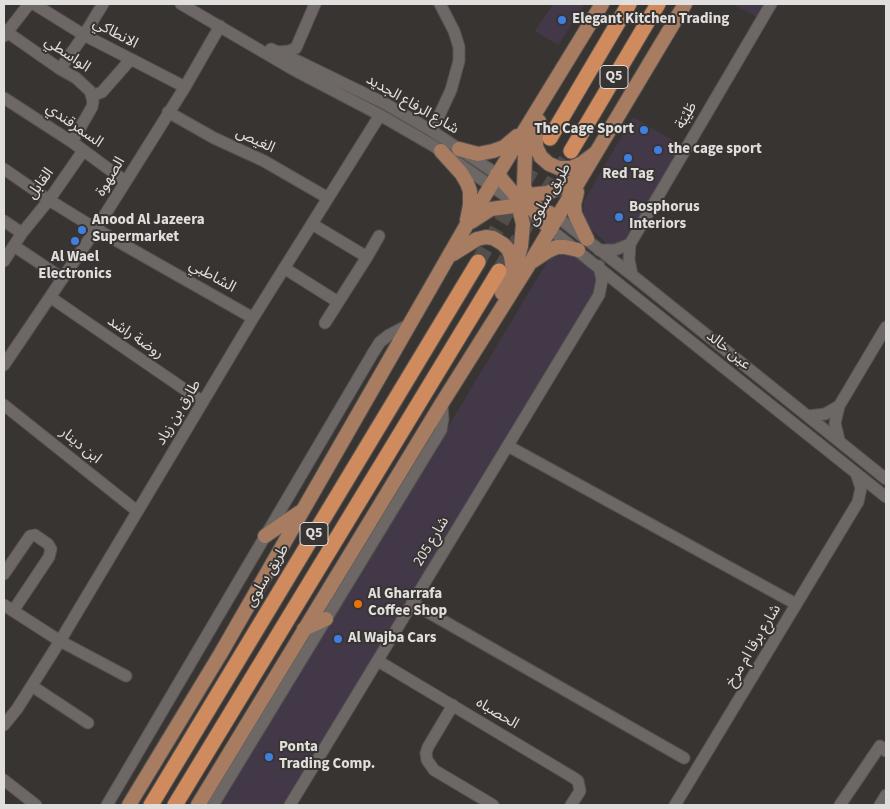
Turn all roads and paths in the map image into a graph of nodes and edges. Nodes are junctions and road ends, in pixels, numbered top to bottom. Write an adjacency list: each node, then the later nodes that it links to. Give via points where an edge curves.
1 (29, 4): 13 (street)
2 (34, 4): 14 (street, الانطاكي)
3 (102, 4): 14 (street)
4 (181, 4): 12 (street, شارع الرفاع الجديد)
5 (315, 4): 16 (street)
6 (440, 4): 27 (street, via 454,31 459,61 451,90)
7 (602, 4): 26 (main road, via 562,70 561,82)
8 (629, 4): 28 (highway, Q5)
9 (658, 4): 34 (highway, طريق سلوى / Q5)
10 (685, 4): 30 (main road, طريق سلوى)
11 (771, 4): 49 (street, طَيْبَة)
12 (220, 26): 15 (street, شارع الرفاع الجديد); 21 (street, الصهوة)
13 (5, 32): 20 (street, الواسطي)
14 (84, 35): 18 (street, الانطاكي); 20 (street)
15 (240, 38): 17 (street, شارع الرفاع الجديد); 25 (street, شارع الرفاع الجديد)
16 (296, 48): 17 (street); 19 (street)
17 (277, 52): 19 (street, شارع الرفاع الجديد)
18 (131, 59): 21 (street, الانطاكي); 22 (street, via 102,92)
19 (302, 63): 27 (street, شارع الرفاع الجديد, via 386,104)
20 (60, 69): 22 (street, الواسطي, via 82,83)
21 (185, 87): 24 (street, الصهوة)
22 (92, 96): 29 (street, الواسطي, via 90,112)
23 (4, 98): 29 (street, السمرقندي)
24 (168, 112): 38 (street, الصهوة); 39 (street, الغيص)
25 (380, 115): 33 (street, شارع الرفاع الجديد); 39 (street, طارق بن زياد)
26 (531, 128): 30 (main road, via 541,157 559,168 582,163); 31 (main road, via 493,152 478,154); 37 (main road, طريق سلوى); 41 (main road, via 524,155)
27 (432, 132): 31 (street, شارع الرفاع الجديد)
28 (550, 138)
29 (72, 142): 32 (street, السمرقندي)
30 (600, 147): 36 (main road, طريق سلوى)
31 (459, 149): 37 (street, شارع الرفاع الجديد)
32 (83, 151): 38 (street, السمرقندي); 40 (street, القابل)
33 (441, 151): 37 (street, شارع الرفاع الجديد); 45 (main road, via 461,173 470,191)
34 (571, 151)
35 (4, 169): 40 (street, الشاطبي)
36 (584, 175): 41 (main road, via 568,185); 43 (main road, طريق سلوى); 50 (main road, via 574,205)
37 (494, 180): 41 (main road); 45 (main road, طريق سلوى)
38 (126, 181): 46 (street, الصهوة)
39 (328, 198): 44 (street, طارق بن زياد)
40 (49, 200): 46 (street, الشاطبي); 47 (street, القابل)
41 (523, 201): 43 (main road, via 541,220); 45 (main road, via 491,210); 60 (main road, via 522,246)
42 (4, 221): 47 (street)
43 (554, 223): 50 (street, عين خالد); 57 (main road, طريق سلوى)
44 (312, 224): 53 (street); 59 (street, طارق بن زياد)
45 (466, 226): 54 (main road, طريق سلوى)
46 (96, 229): 62 (street, الصهوة); 67 (street, الشاطبي)
47 (22, 233): 51 (street, القابل)
48 (379, 236): 53 (street)
49 (630, 244): 52 (street, via 615,250); 61 (street)
50 (582, 245): 52 (street, عين خالد); 57 (main road, via 556,247); 58 (street, عين خالد)
51 (14, 246): 55 (street, القابل); 62 (street)
52 (599, 250): 61 (street, عين خالد)
53 (367, 257): 66 (street)
54 (447, 260): 60 (main road, via 469,242 493,238 508,249 511,256); 69 (main road, طريق سلوى)
55 (4, 261)
56 (478, 262): 108 (highway, طريق سلوى / Q5)
57 (530, 263): 73 (main road, طريق سلوى)
58 (599, 266): 63 (street, عين خالد); 64 (street, شارع 205, via 602,280)
59 (284, 268): 66 (street); 67 (street, طارق بن زياد)
60 (506, 271): 73 (main road, via 503,292 456,370); 109 (highway, Q5)
61 (632, 275): 76 (street, عين خالد)
62 (62, 278): 65 (street, الصهوة)
63 (623, 286): 64 (street); 79 (street, عين خالد)
64 (599, 295): 78 (street, شارع 205)
65 (50, 298): 71 (street, الصهوة); 72 (street, روضة راشد)
66 (338, 302): 68 (street)
67 (253, 318): 72 (street, طارق بن زياد)
68 (325, 323)
69 (410, 324): 83 (main road, طريق سلوى); 85 (street, طريق سلوى, via 380,342)
70 (886, 327): 75 (street)
71 (4, 365)
72 (203, 402): 84 (street, طارق بن زياد)
73 (442, 403): 90 (street, via 441,430); 91 (main road, طريق سلوى)
74 (4, 405): 84 (street, ابن دينار)
75 (839, 406): 76 (street, via 825,414); 77 (street, via 835,423)
76 (808, 416): 77 (street, عين خالد)
77 (839, 440): 80 (street, عين خالد)
78 (508, 446): 87 (street, شارع 205); 88 (street)
79 (856, 473): 81 (street, عين خالد); 82 (street, via 861,488)
80 (886, 478)
81 (886, 496): 82 (street, via 870,496)
82 (858, 502): 88 (street, شارع برقا ام مرخ)
83 (303, 510): 85 (main road); 104 (main road, طريق سلوى)
84 (137, 511): 92 (street, طارق بن زياد)
85 (265, 536): 106 (street, طريق سلوى)
86 (4, 574): 89 (street, via 30,536 34,535 48,544 51,549 49,557)
87 (412, 603): 93 (street, شارع 205); 101 (street)
88 (796, 604): 115 (street, شارع برقا ام مرخ)
89 (8, 608): 92 (street)
90 (326, 619): 91 (main road); 111 (street)
91 (304, 629): 110 (main road, طريق سلوى)
92 (60, 641): 94 (street); 95 (street, طارق بن زياد)
93 (378, 661): 96 (street, الحصباه); 112 (street, شارع 205)
94 (126, 676)
95 (32, 686): 97 (street); 98 (street, طارق بن زياد)
96 (453, 705): 113 (street, via 428,747 427,760 434,770); 114 (street, الحصباه, via 578,781 580,791)
97 (88, 723)
98 (4, 725)
99 (886, 736): 100 (street)
100 (883, 748): 116 (street)
101 (684, 758)
102 (4, 780): 105 (street)
103 (886, 795): 117 (street)
104 (132, 800): 107 (main road)
105 (36, 805)
106 (106, 805)
107 (120, 805)
108 (150, 805)
109 (175, 805)
110 (198, 805)
111 (213, 805)
112 (290, 805)
113 (493, 805)
114 (572, 805)
115 (675, 805)
116 (840, 805)
117 (880, 805)

